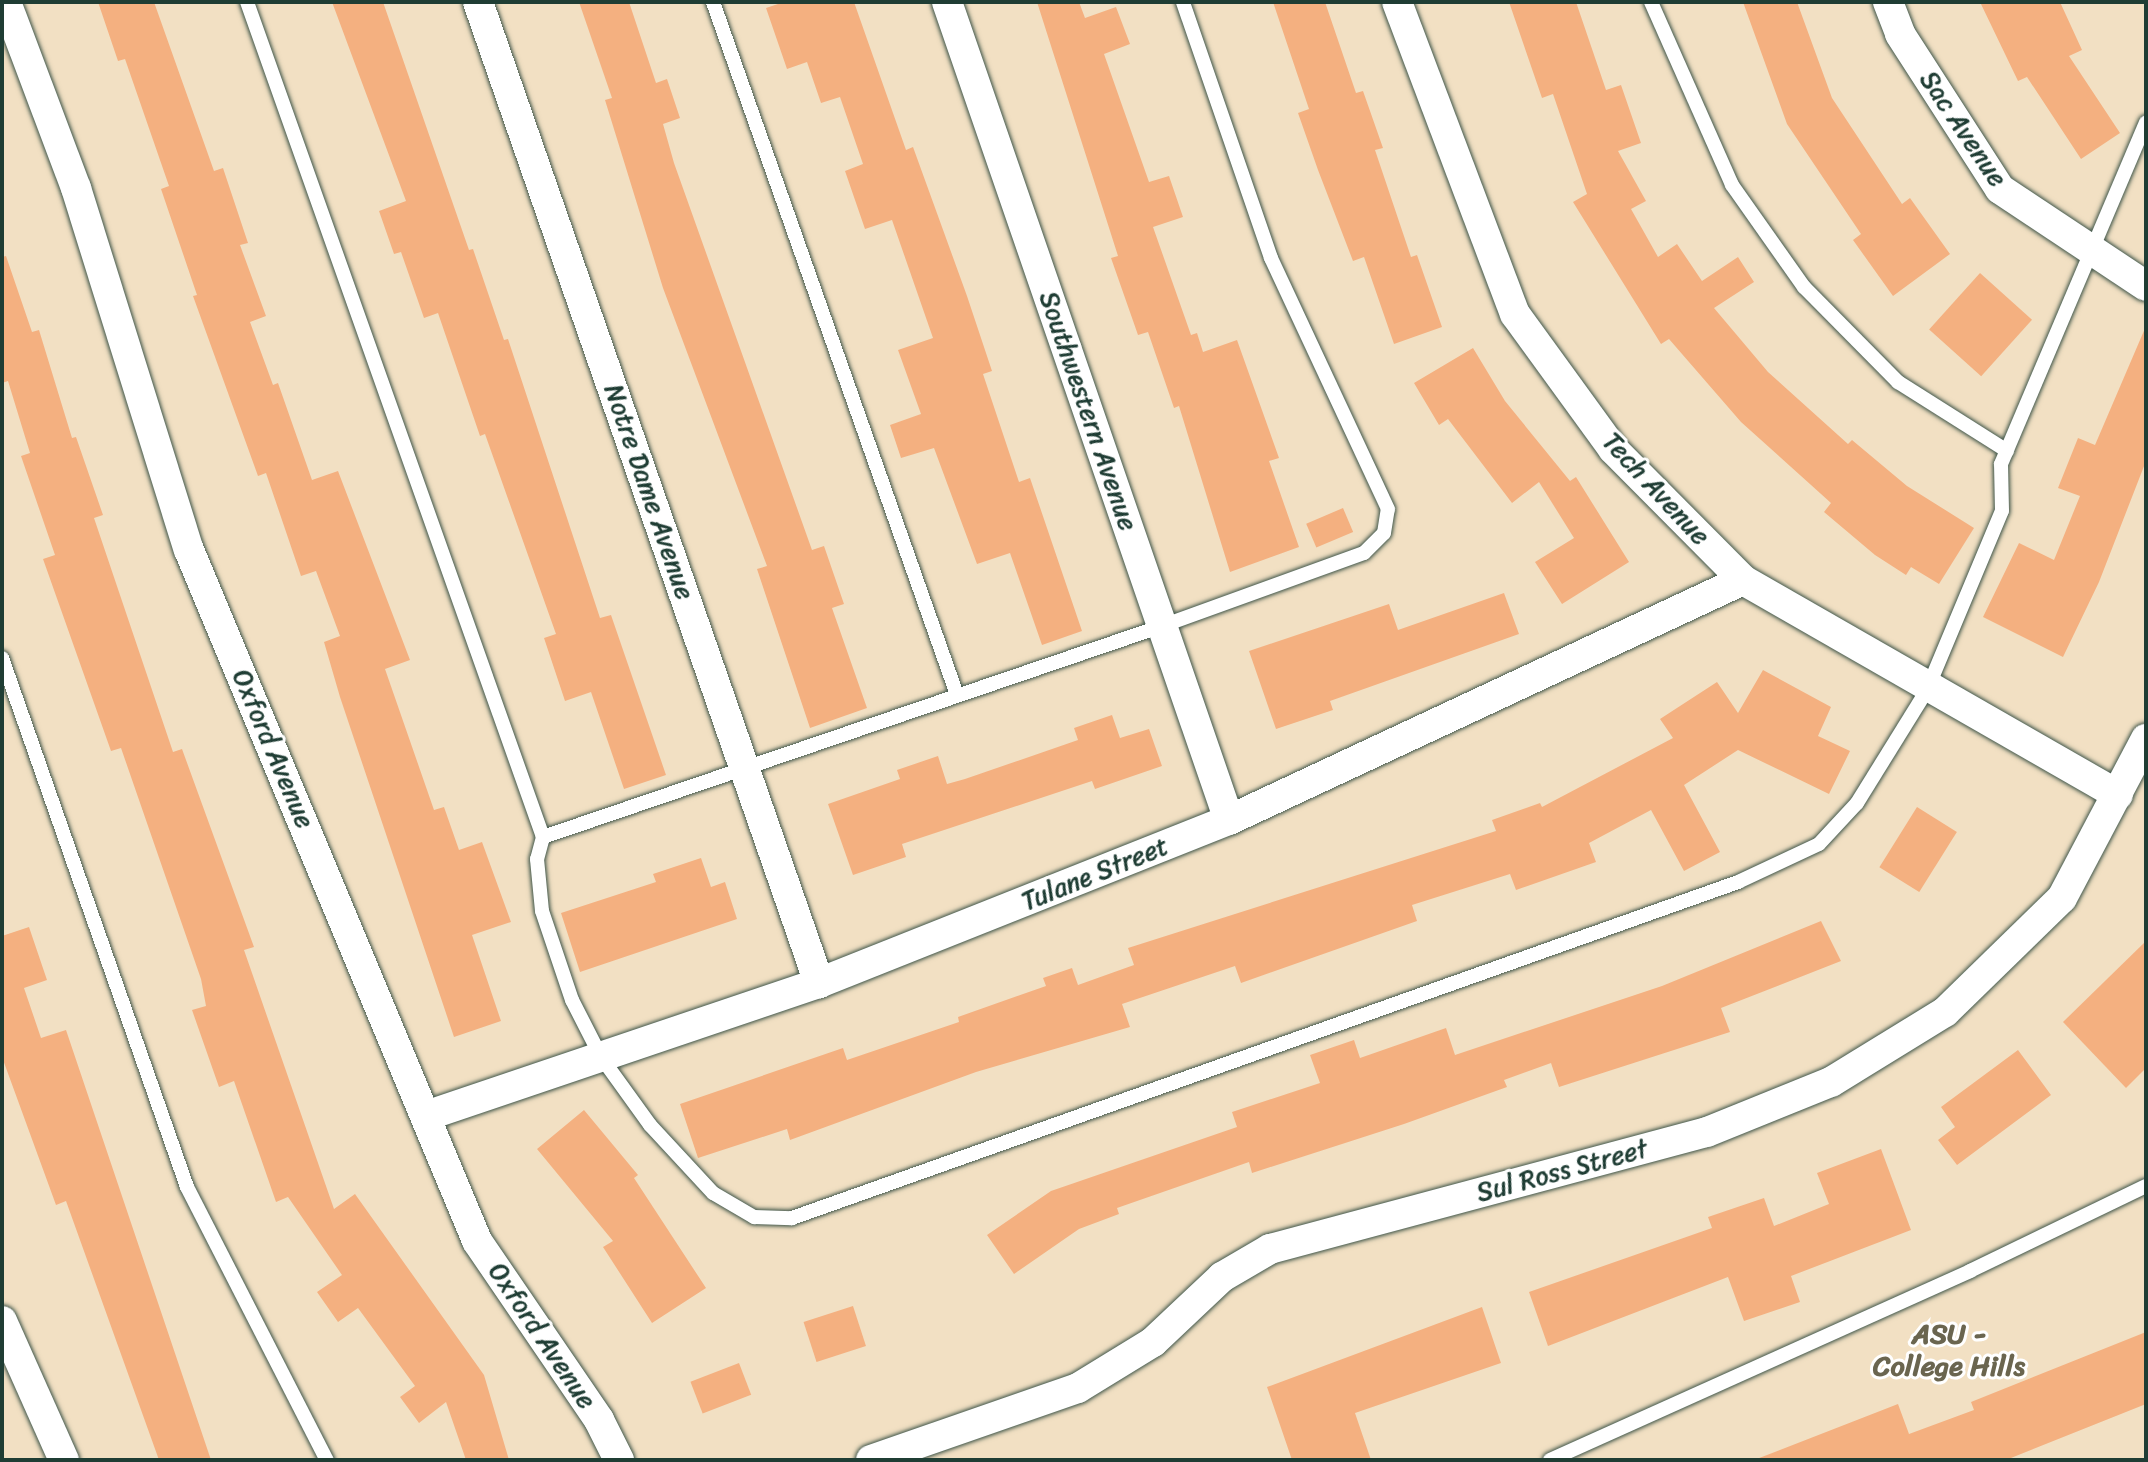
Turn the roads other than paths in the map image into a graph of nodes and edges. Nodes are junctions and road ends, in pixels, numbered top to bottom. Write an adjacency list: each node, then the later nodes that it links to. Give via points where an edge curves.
1 (6, 2): 26 (street, Oxford Avenue, via 76,188 189,550)
2 (247, 2): 23 (lane)
3 (478, 2): 20 (street, Notre Dame Avenue)
4 (713, 2): 18 (lane)
5 (947, 2): 15 (street, Southwestern Avenue)
6 (1183, 2): 15 (lane, via 1271,258 1388,509 1384,533 1364,553)
7 (1397, 2): 14 (street, Tech Avenue, via 1515,314 1613,449)
8 (1651, 2): 13 (lane, via 1732,185 1804,287 1898,382)
9 (1888, 2): 11 (street, Sac Avenue, via 1900,34 2000,189)
10 (2146, 123): 11 (lane)
11 (2093, 253): 12 (street, Sac Avenue); 13 (lane)
12 (2146, 286)
13 (2007, 451): 17 (lane, via 2001,464 2002,511)
14 (1743, 580): 17 (street, Tech Avenue); 22 (street, Tulane Street)
15 (1162, 626): 18 (lane); 22 (street, Southwestern Avenue)
16 (2, 658): 31 (lane, via 187,1187)
17 (1927, 690): 21 (street, Tech Avenue); 25 (lane, via 1857,803 1819,844 1738,882 792,1218 754,1217 713,1193 650,1125)
18 (957, 695): 20 (lane)
19 (2146, 739): 21 (street, Sul Ross Street)
20 (744, 767): 23 (lane); 24 (street, Notre Dame Avenue)
21 (2118, 795): 29 (street, Sul Ross Street, via 2062,898 1945,1012 1831,1082 1707,1132 1270,1249 1222,1277 1153,1342 1078,1388)
22 (1229, 820): 24 (street, Tulane Street)
23 (543, 837): 25 (lane, via 537,859 542,911 572,1000)
24 (819, 983): 25 (street, Tulane Street)
25 (601, 1057): 26 (street, Tulane Street)
26 (426, 1116): 32 (street, Oxford Avenue, via 477,1241 599,1420)
27 (2146, 1186): 35 (lane)
28 (2, 1321): 30 (street)
29 (963, 1430): 33 (street, Sul Ross Street); 34 (street)
30 (64, 1460)
31 (327, 1460)
32 (619, 1460)
33 (871, 1460)
34 (951, 1460)
35 (1550, 1460)

